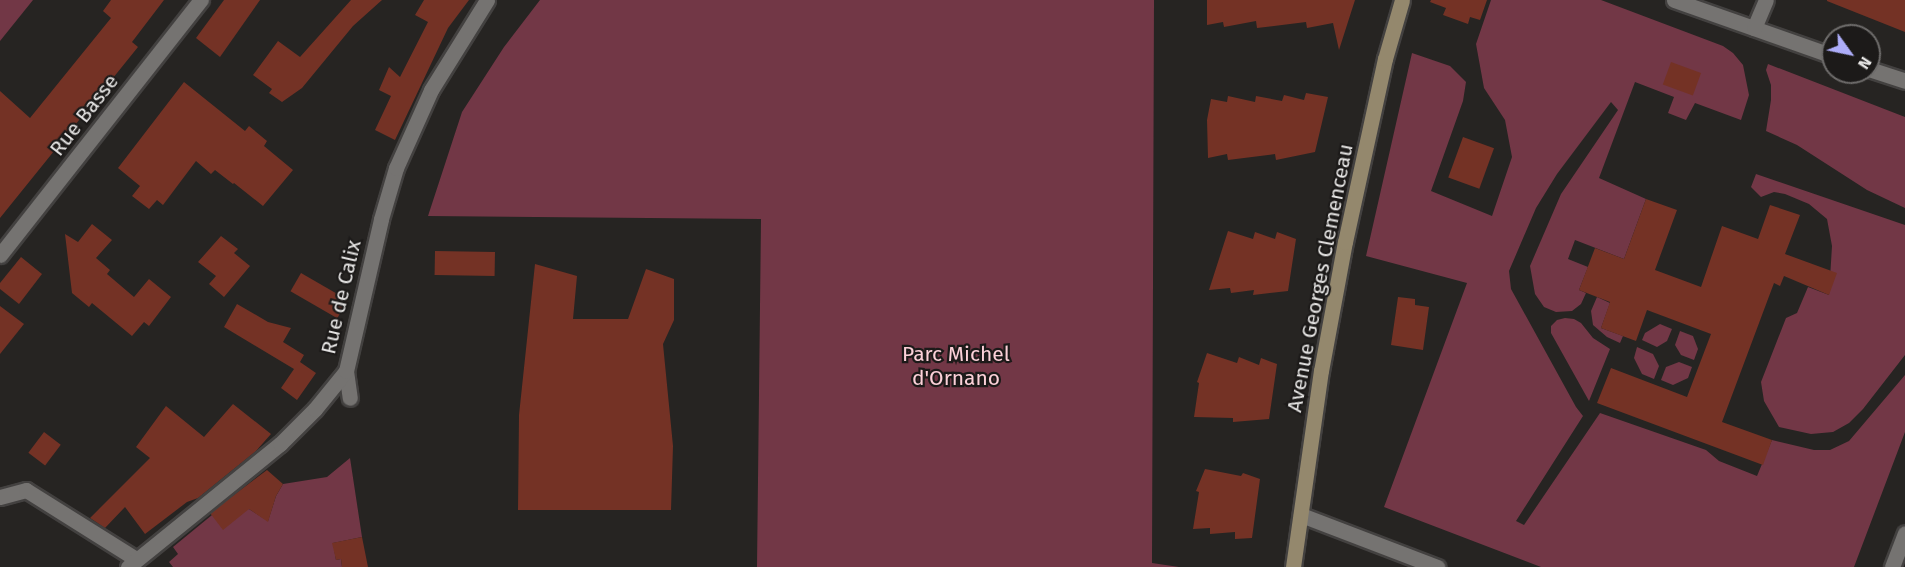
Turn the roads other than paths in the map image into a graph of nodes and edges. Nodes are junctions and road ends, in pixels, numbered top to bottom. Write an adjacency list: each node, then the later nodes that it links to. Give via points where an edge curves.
1 (201, 0): 10 (street, Rue Basse)
2 (488, 0): 11 (street, Rue de Calix, via 431,90 396,168)
3 (1402, 0): 14 (main road, Avenue Georges Clemenceau, via 1385,59 1345,242 1321,371)
4 (1674, 0): 6 (street)
5 (1766, 0): 6 (street)
6 (1754, 28): 7 (street)
7 (1821, 52)
8 (1881, 73): 9 (street)
9 (1905, 81)
10 (0, 255)
11 (345, 371): 12 (street); 16 (street, Rue de Calix, via 280,444)
12 (350, 398)
13 (0, 497): 16 (street, via 26,489)
14 (1301, 515): 17 (main road, Avenue Georges Clemenceau); 18 (street)
15 (1905, 533): 19 (street)
16 (132, 563)
17 (1293, 567)
18 (1437, 567)
19 (1892, 567)

